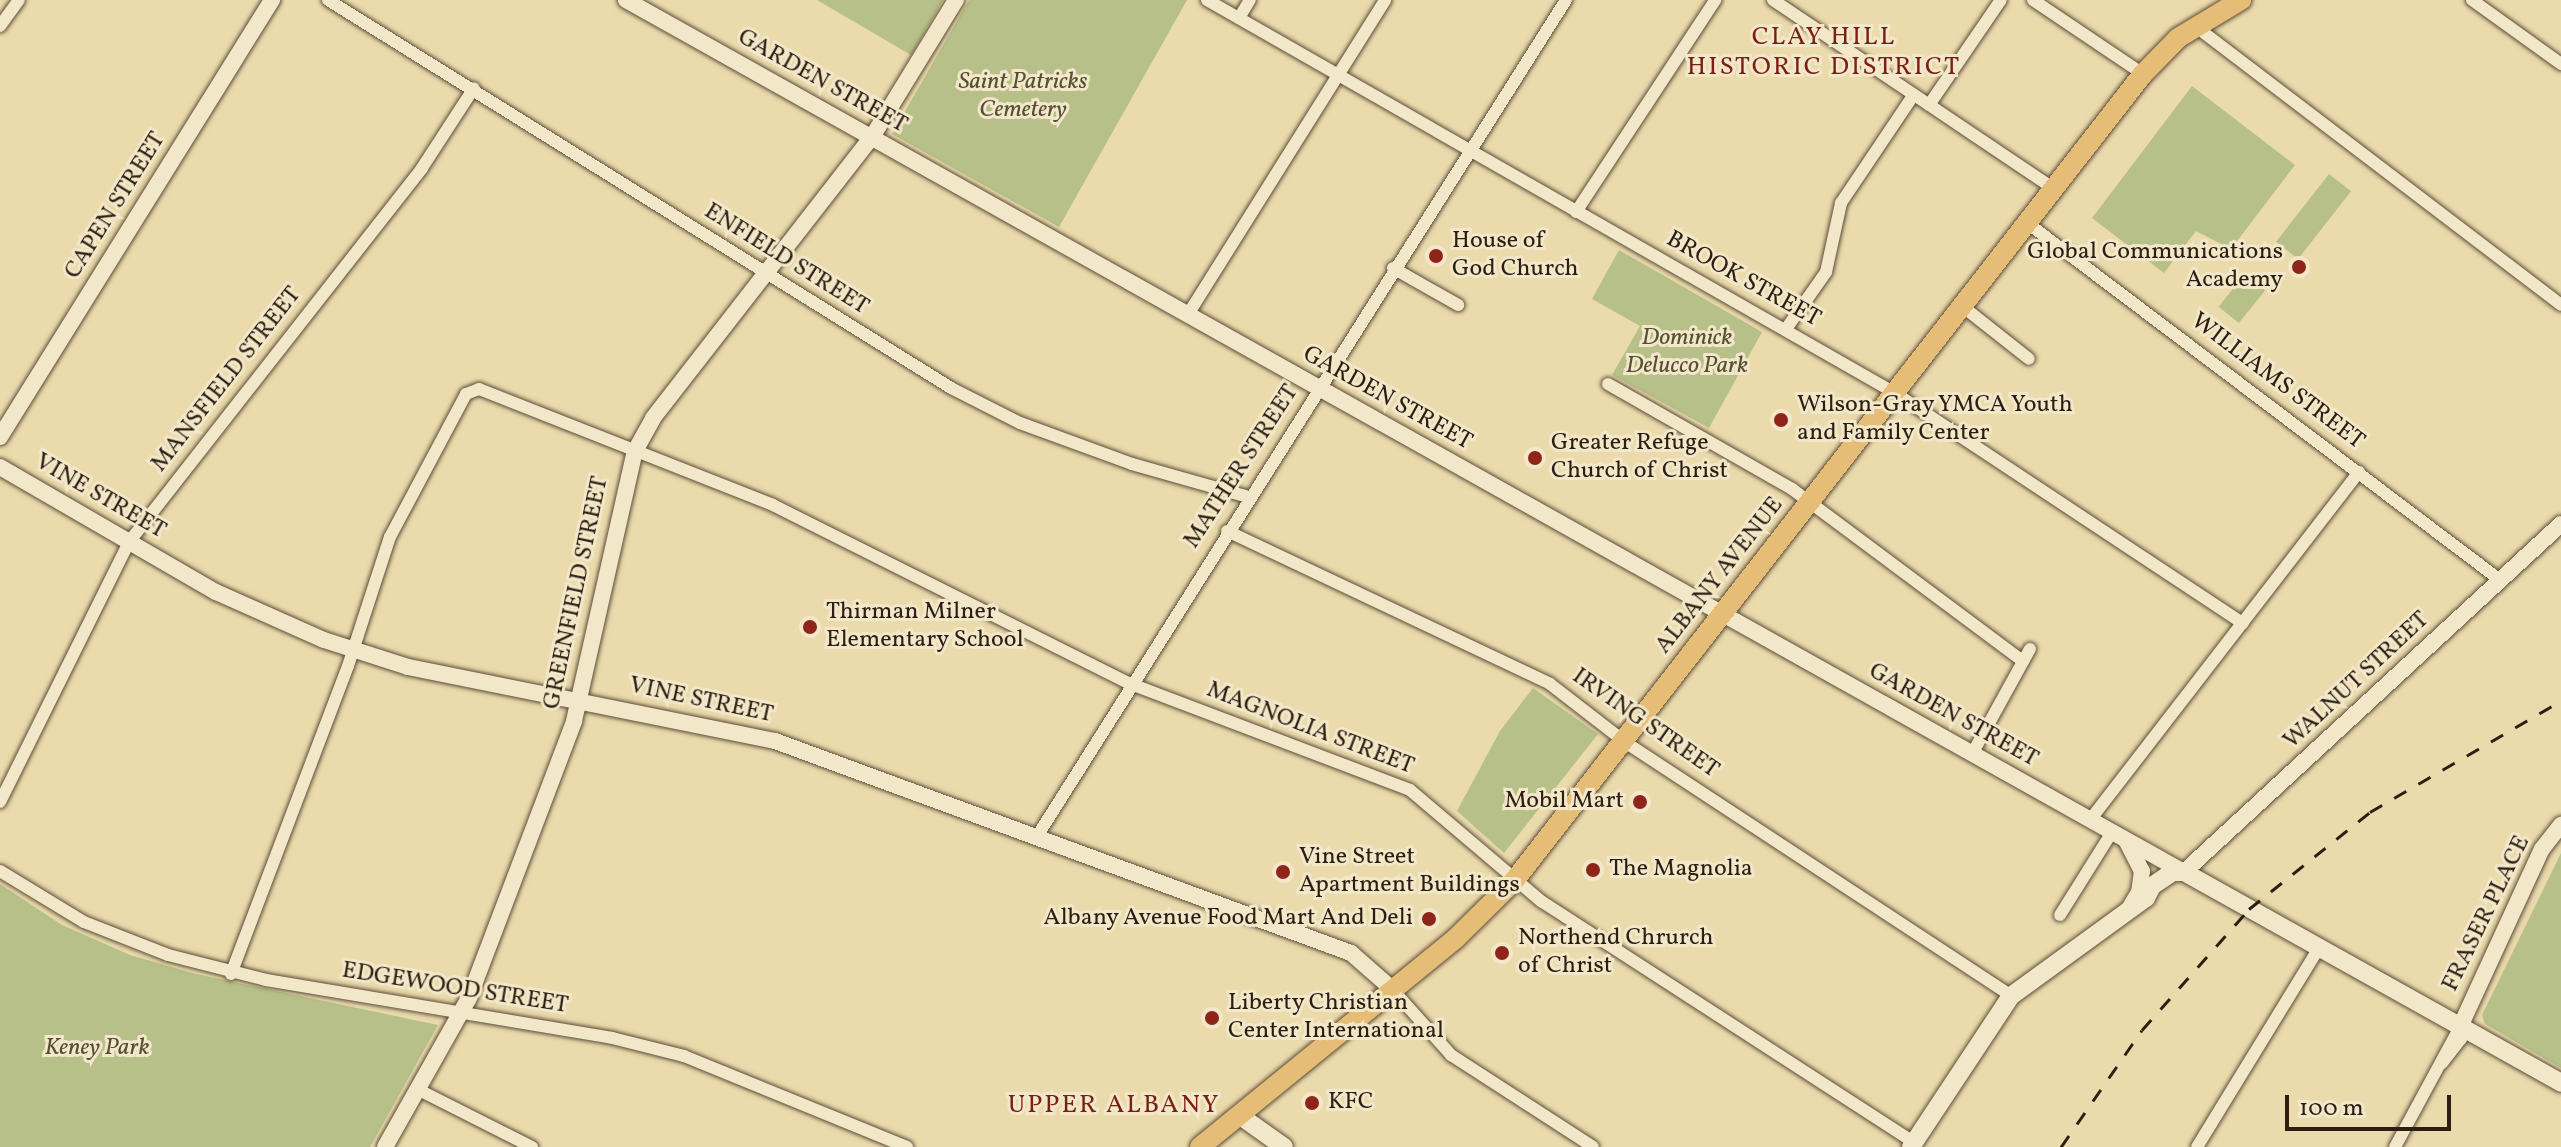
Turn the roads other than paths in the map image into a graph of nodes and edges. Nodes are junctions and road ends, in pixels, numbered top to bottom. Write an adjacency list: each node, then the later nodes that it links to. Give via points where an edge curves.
1 (19, 0): 17 (street)
2 (272, 0): 41 (street, CAPEN STREET)
3 (328, 0): 22 (street, ENFIELD STREET)
4 (626, 0): 25 (street, GARDEN STREET)
5 (956, 0): 25 (street, GREENFIELD STREET)
6 (1207, 0): 16 (street, BROOK STREET)
7 (1250, 0): 16 (street)
8 (1385, 0): 21 (street)
9 (1566, 0): 26 (street, MATHER STREET)
10 (1715, 0): 28 (street)
11 (1773, 0): 23 (street)
12 (2001, 0): 24 (street)
13 (2033, 0): 20 (street)
14 (2241, 0): 18 (highway, ALBANY AVENUE)
15 (2472, 0): 19 (street)
16 (1239, 18): 21 (street, BROOK STREET)
17 (0, 26)
18 (2195, 26): 20 (highway, ALBANY AVENUE); 33 (street)
19 (2561, 64)
20 (2143, 74): 27 (highway, ALBANY AVENUE)
21 (1337, 75): 26 (street, BROOK STREET); 35 (street)
22 (474, 88): 31 (street, ENFIELD STREET); 49 (street, MANSFIELD STREET, via 422,168)
23 (1913, 96): 24 (street); 36 (street, via 1841,203 1826,272)
24 (1929, 105): 27 (street)
25 (872, 137): 31 (street, GREENFIELD STREET); 35 (street, GARDEN STREET)
26 (1469, 151): 28 (street, BROOK STREET); 30 (street, MATHER STREET)
27 (2053, 188): 29 (highway, ALBANY AVENUE)
28 (1576, 212): 36 (street, BROOK STREET)
29 (2026, 222): 34 (highway, ALBANY AVENUE); 44 (street, WILLIAMS STREET)
30 (1393, 268): 32 (street); 39 (street, MATHER STREET)
31 (768, 275): 42 (street, GREENFIELD STREET, via 653,418); 45 (street, ENFIELD STREET, via 951,388 1020,423 1132,464)
32 (1458, 305)
33 (2561, 305)
34 (1962, 306): 37 (street); 40 (highway, ALBANY AVENUE)
35 (1187, 316): 39 (street, GARDEN STREET)
36 (1786, 329): 40 (street, BROOK STREET)
37 (2029, 359)
38 (1608, 384): 46 (street)
39 (1319, 388): 45 (street, MATHER STREET); 51 (street, GARDEN STREET)
40 (1895, 393): 46 (highway, ALBANY AVENUE); 52 (street, BROOK STREET)
41 (0, 437)
42 (635, 451): 53 (street, MAGNOLIA STREET, via 472,388 390,537); 54 (street, MAGNOLIA STREET, via 792,514); 55 (street, GREENFIELD STREET)
43 (0, 467): 49 (street, VINE STREET)
44 (2359, 472): 50 (street, WILLIAMS STREET); 52 (street)
45 (1249, 497): 48 (street, MATHER STREET)
46 (1810, 502): 51 (highway, ALBANY AVENUE); 57 (street, via 2026,655)
47 (2561, 524): 50 (street, WALNUT STREET)
48 (1227, 531): 54 (street, MATHER STREET); 56 (street, IRVING STREET, via 1550,684)
49 (129, 542): 53 (street, VINE STREET, via 242,605); 58 (street, MANSFIELD STREET)
50 (2500, 580): 64 (street, WALNUT STREET)
51 (1724, 616): 56 (highway, ALBANY AVENUE); 57 (street, GARDEN STREET)
52 (2243, 623): 59 (street)
53 (353, 650): 55 (street, VINE STREET, via 408,667); 69 (street)
54 (1131, 684): 62 (street, MATHER STREET); 65 (street, MAGNOLIA STREET, via 1410,790 1438,809)
55 (581, 701): 62 (street, VINE STREET, via 761,736); 72 (street, GREENFIELD STREET)
56 (1625, 742): 65 (highway, ALBANY AVENUE); 71 (street, IRVING STREET)
57 (1972, 754): 59 (street, GARDEN STREET)
58 (0, 802)
59 (2090, 820): 61 (street, GARDEN STREET)
60 (2561, 825): 73 (street, FRASER PLACE, via 2542,849)
61 (2119, 836): 64 (street, GARDEN STREET); 66 (street, via 2142,871 2139,892); 67 (street)
62 (1036, 838): 70 (street, VINE STREET, via 1358,956)
63 (0, 871): 69 (street, EDGEWOOD STREET, via 118,939)
64 (2184, 872): 66 (main road, via 2176,885); 68 (main road, GARDEN STREET)
65 (1514, 881): 70 (highway, ALBANY AVENUE, via 1456,938); 77 (street, MAGNOLIA STREET)
66 (2128, 910): 71 (main road)
67 (2060, 915)
68 (2319, 948): 73 (main road, GARDEN STREET); 84 (street)
69 (231, 974): 72 (street, EDGEWOOD STREET)
70 (1392, 989): 76 (highway, ALBANY AVENUE); 83 (street, via 1451,1055)
71 (2011, 996): 77 (main road)
72 (460, 1013): 75 (street, GREENFIELD STREET); 80 (street, EDGEWOOD STREET, via 612,1038 684,1056)
73 (2460, 1027): 74 (main road, GARDEN STREET); 85 (street)
74 (2561, 1083)
75 (417, 1089): 78 (street, GREENFIELD STREET); 79 (street)
76 (1239, 1115): 81 (highway, ALBANY AVENUE); 82 (main road)
77 (1912, 1145)
78 (385, 1147)
79 (532, 1147)
80 (907, 1147)
81 (1200, 1147)
82 (1284, 1147)
83 (1593, 1147)
84 (2197, 1147)
85 (2395, 1147)

